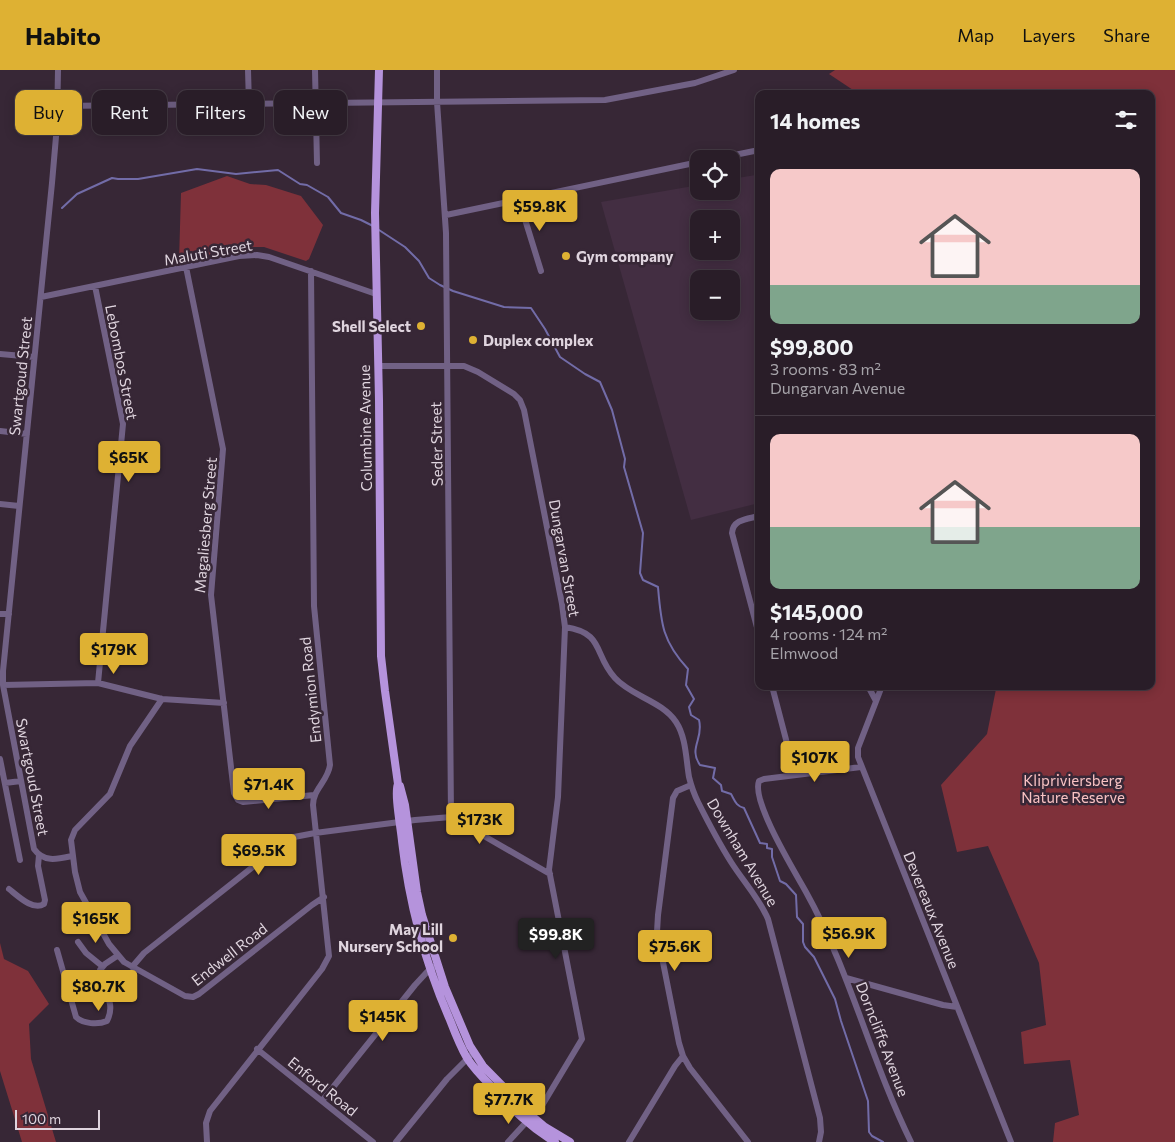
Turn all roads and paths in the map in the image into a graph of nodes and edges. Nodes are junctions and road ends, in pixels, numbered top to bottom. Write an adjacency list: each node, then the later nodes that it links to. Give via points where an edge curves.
1 (58, 70): 7 (street, Swartgoud Street)
2 (248, 70): 8 (street)
3 (315, 70): 9 (street)
4 (379, 70): 10 (main road, Columbine Avenue)
5 (437, 70): 11 (street, Seder Street)
6 (734, 70): 11 (street, via 695,83 612,99)
7 (58, 90)
8 (249, 90)
9 (316, 90)
10 (379, 102): 11 (street); 12 (street); 27 (main road, Columbine Avenue)
11 (437, 102): 22 (street, Seder Street)
12 (347, 103)
13 (177, 105): 14 (street)
14 (82, 106)
15 (56, 135): 28 (street, Swartgoud Street)
16 (316, 135): 19 (street)
17 (755, 151): 18 (street)
18 (740, 154)
19 (316, 163)
20 (690, 164): 21 (street)
21 (519, 200): 22 (street); 25 (street)
22 (446, 215): 31 (street, Seder Street)
23 (186, 267): 24 (street, Maluti Street, via 257,254); 26 (street, Maluti Street); 49 (street, Magaliesberg Street, via 224,452 211,595)
24 (311, 271): 27 (street, Maluti Street); 56 (street, Endymion Road, via 314,606 330,757 328,774)
25 (541, 271)
26 (94, 286): 28 (street, Maluti Street); 42 (street, Lebombos Street, via 123,424)
27 (376, 294): 32 (main road, Columbine Avenue)
28 (40, 297): 30 (street, Swartgoud Street)
29 (0, 354): 30 (street)
30 (34, 358): 34 (street, Swartgoud Street)
31 (447, 365): 32 (street, Dungarvan Street); 41 (street, Dungarvan Street, via 464,366 478,372 514,394 521,402); 57 (street, Seder Street)
32 (378, 366): 58 (main road, Columbine Avenue, via 382,656)
33 (0, 431): 34 (street)
34 (26, 434): 36 (street, Swartgoud Street)
35 (0, 504): 36 (street)
36 (19, 506): 39 (street, Swartgoud Street)
37 (755, 517): 40 (street, via 732,528)
38 (0, 614): 39 (street)
39 (9, 614): 43 (street, Swartgoud Street)
40 (755, 621)
41 (565, 627): 55 (street, Downham Avenue, via 587,634 596,643 615,678 674,718); 63 (street, Dungarvan Street, via 558,797)
42 (98, 683): 43 (street); 47 (street)
43 (3, 685): 53 (street, Swartgoud Street)
44 (773, 690): 52 (street)
45 (870, 690): 48 (street)
46 (880, 690): 48 (street, Devereaux Avenue)
47 (162, 699): 49 (street); 61 (street, Endwell Road, via 127,752 110,794 73,833)
48 (876, 701): 51 (street, Devereaux Avenue, via 858,751)
49 (224, 703): 56 (street, Magaliesberg Street, via 234,793 238,800)
50 (0, 759): 54 (street)
51 (861, 767): 52 (street); 73 (street, Devereaux Avenue)
52 (795, 774): 72 (street, Dorncliffe Avenue, via 766,778 758,783 759,796 770,826 822,921)
53 (21, 781): 54 (street); 60 (street, Swartgoud Street, via 33,845)
54 (5, 783): 62 (street)
55 (692, 785): 76 (street, via 677,791 673,798 657,923); 88 (street, Downham Avenue, via 723,848 768,919 820,1118 822,1132)
56 (314, 795): 59 (street)
57 (451, 817): 58 (street); 63 (street)
58 (404, 821): 59 (street); 71 (main road, Columbine Avenue, via 413,893)
59 (315, 832): 65 (street); 70 (street, via 294,836 283,843 144,953)
60 (39, 855): 61 (street, Swartgoud Street, via 50,859); 64 (street, via 44,904 35,906)
61 (72, 856): 68 (street, Endwell Road, via 84,902)
62 (20, 860)
63 (550, 874): 78 (street, Dungarvan Street, via 582,1036 578,1048)
64 (9, 889)
65 (324, 898): 70 (street, Endwell Road, via 194,997 185,996); 74 (street, via 328,961)
66 (78, 942): 69 (street)
67 (57, 950): 69 (street, via 72,1007 80,1021 101,1023 108,1021 110,1016 110,1002 99,974)
68 (117, 956): 69 (street); 70 (street, Endwell Road)
69 (102, 966)
70 (132, 967)
71 (433, 967): 75 (main road, Columbine Avenue); 77 (street)
72 (846, 978): 73 (street); 89 (street, Dorncliffe Avenue)
73 (957, 1007): 90 (street, Devereaux Avenue)
74 (257, 1049): 77 (street, Enford Road); 80 (street, via 212,1107 206,1119)
75 (470, 1056): 78 (main road, Columbine Avenue); 79 (main road, Columbine Avenue, via 480,1074); 82 (street, via 436,1091)
76 (683, 1056): 86 (street); 87 (street)
77 (322, 1101): 81 (street, Enford Road)
78 (532, 1116): 79 (street, Dungarvan Street); 85 (main road, Columbine Avenue)
79 (526, 1122): 83 (street, Dungarvan Street); 84 (main road, Columbine Avenue)
80 (207, 1142)
81 (373, 1142)
82 (396, 1142)
83 (508, 1142)
84 (554, 1142)
85 (570, 1142)
86 (629, 1142)
87 (748, 1142)
88 (819, 1142)
89 (911, 1142)
90 (1011, 1142)

